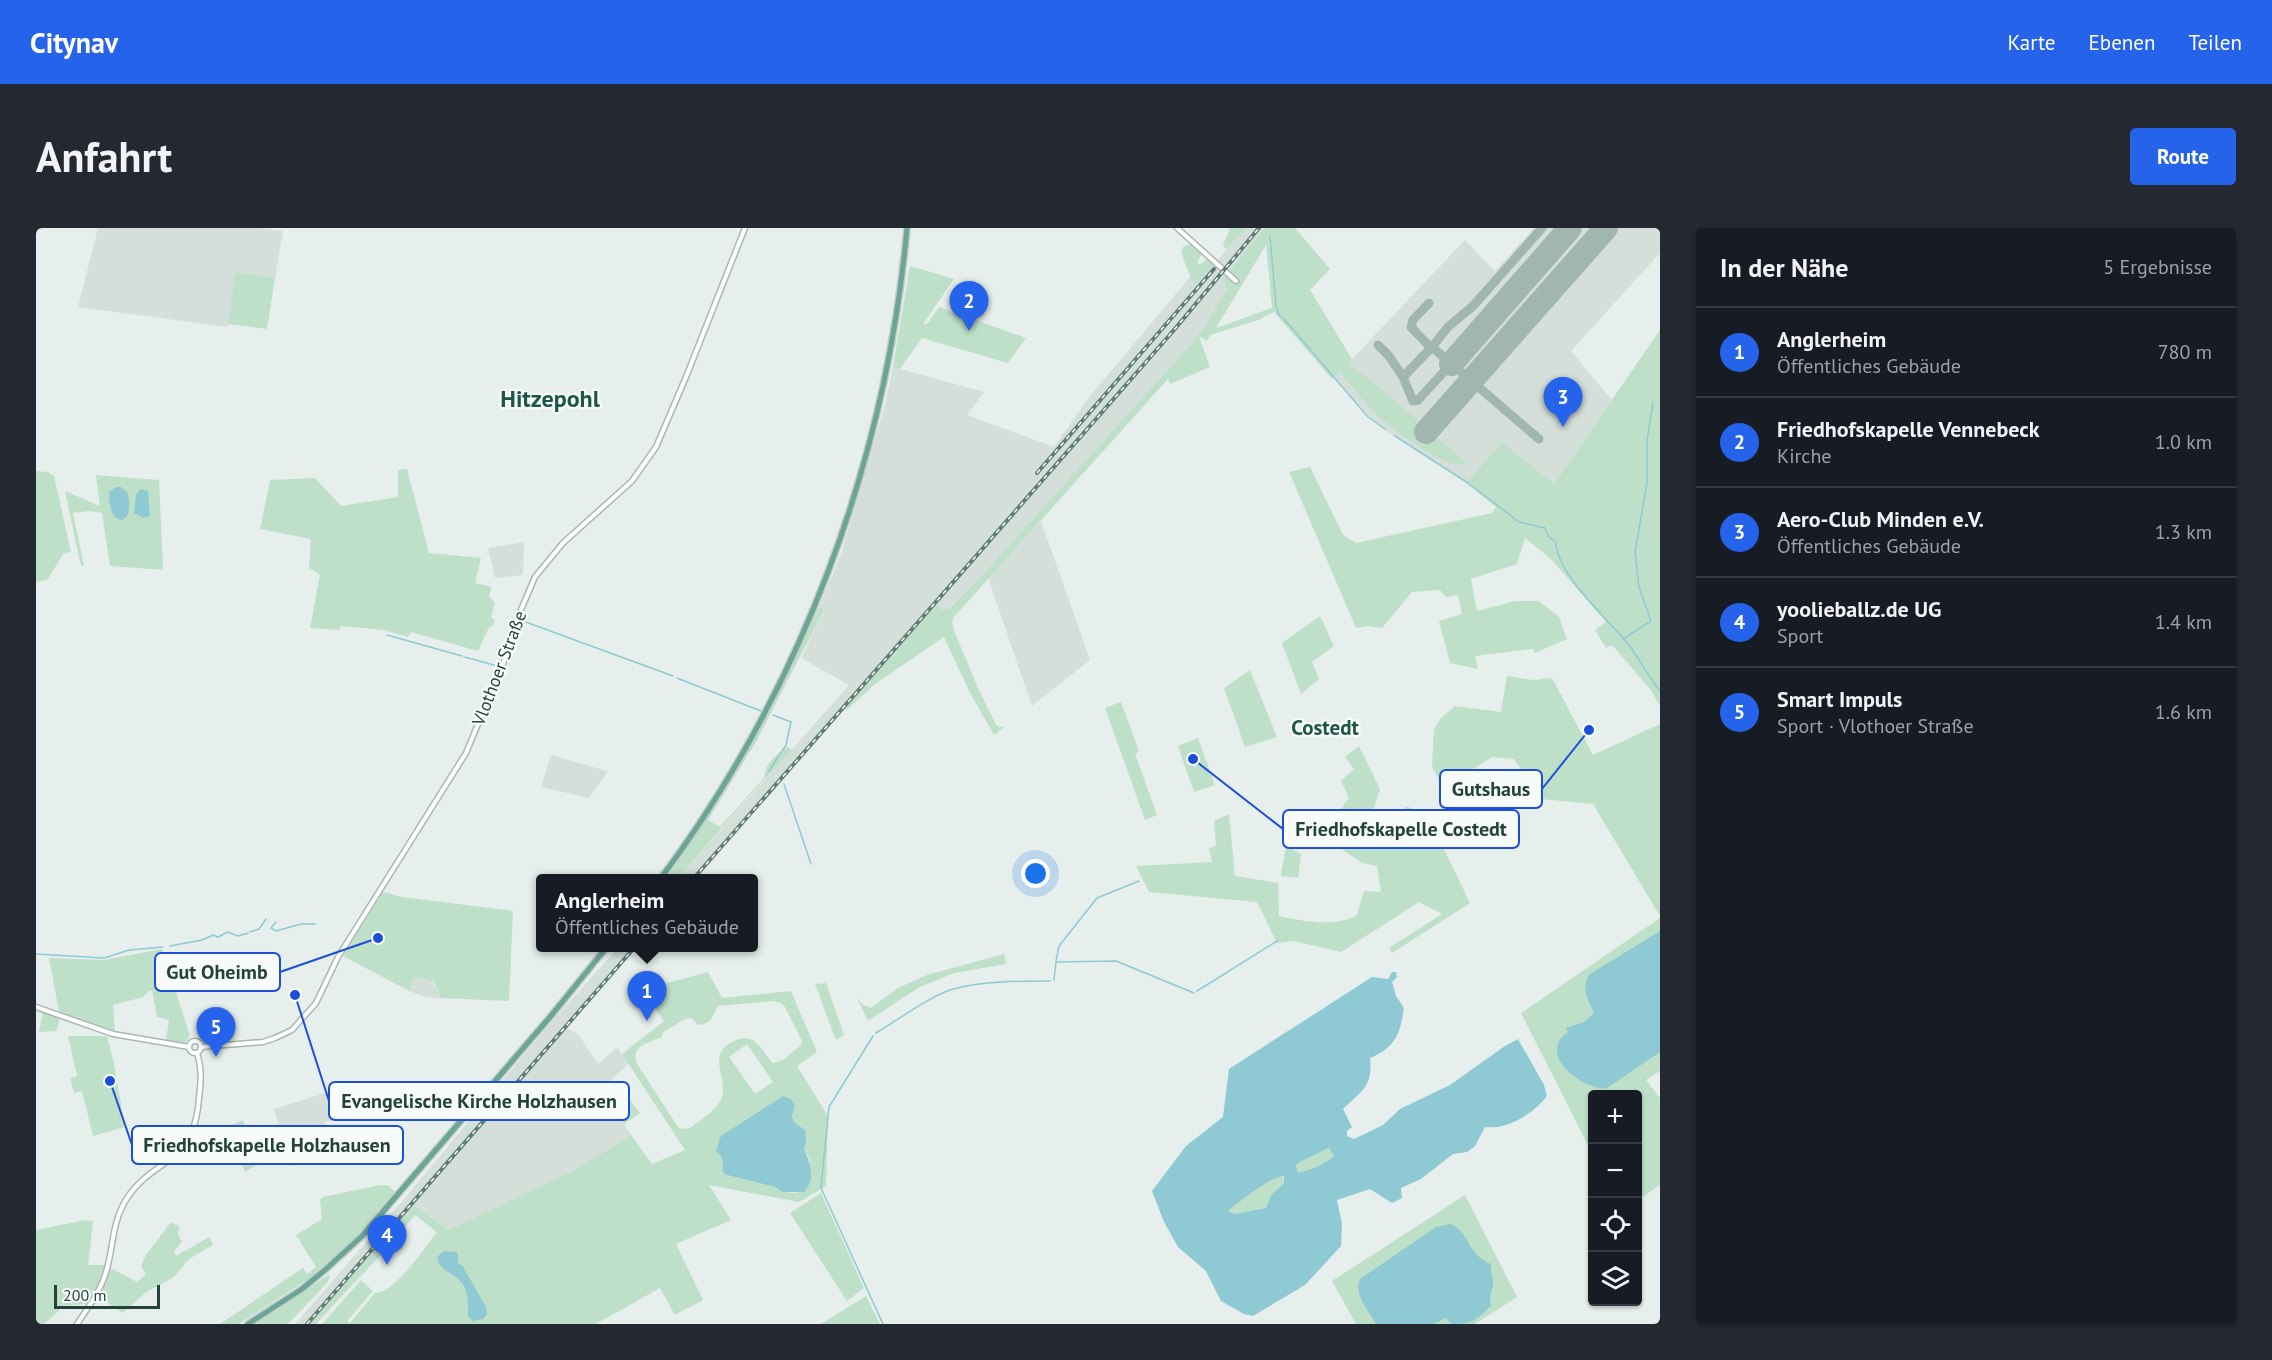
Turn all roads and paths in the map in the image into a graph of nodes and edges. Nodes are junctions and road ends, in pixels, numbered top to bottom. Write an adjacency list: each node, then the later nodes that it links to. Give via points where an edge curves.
1 (745, 228): 9 (street, Vlothoer Straße, via 656,447 632,482 563,543 535,577 466,753 338,957 316,1003 291,1030 275,1038)
2 (907, 228): 5 (main road, via 891,350 877,414 850,511 821,591 788,669 746,748)
3 (1177, 228): 4 (street)
4 (1236, 281)
5 (665, 874)
6 (603, 952): 12 (main road, via 362,1236 302,1288)
7 (36, 1007): 8 (street, via 113,1034)
8 (189, 1047): 9 (street, via 195,1041); 10 (street)
9 (201, 1047): 10 (street)
10 (197, 1053): 11 (street, via 201,1071 199,1102 188,1140 178,1155 140,1182 122,1206 106,1275)
11 (77, 1324)
12 (248, 1324)

